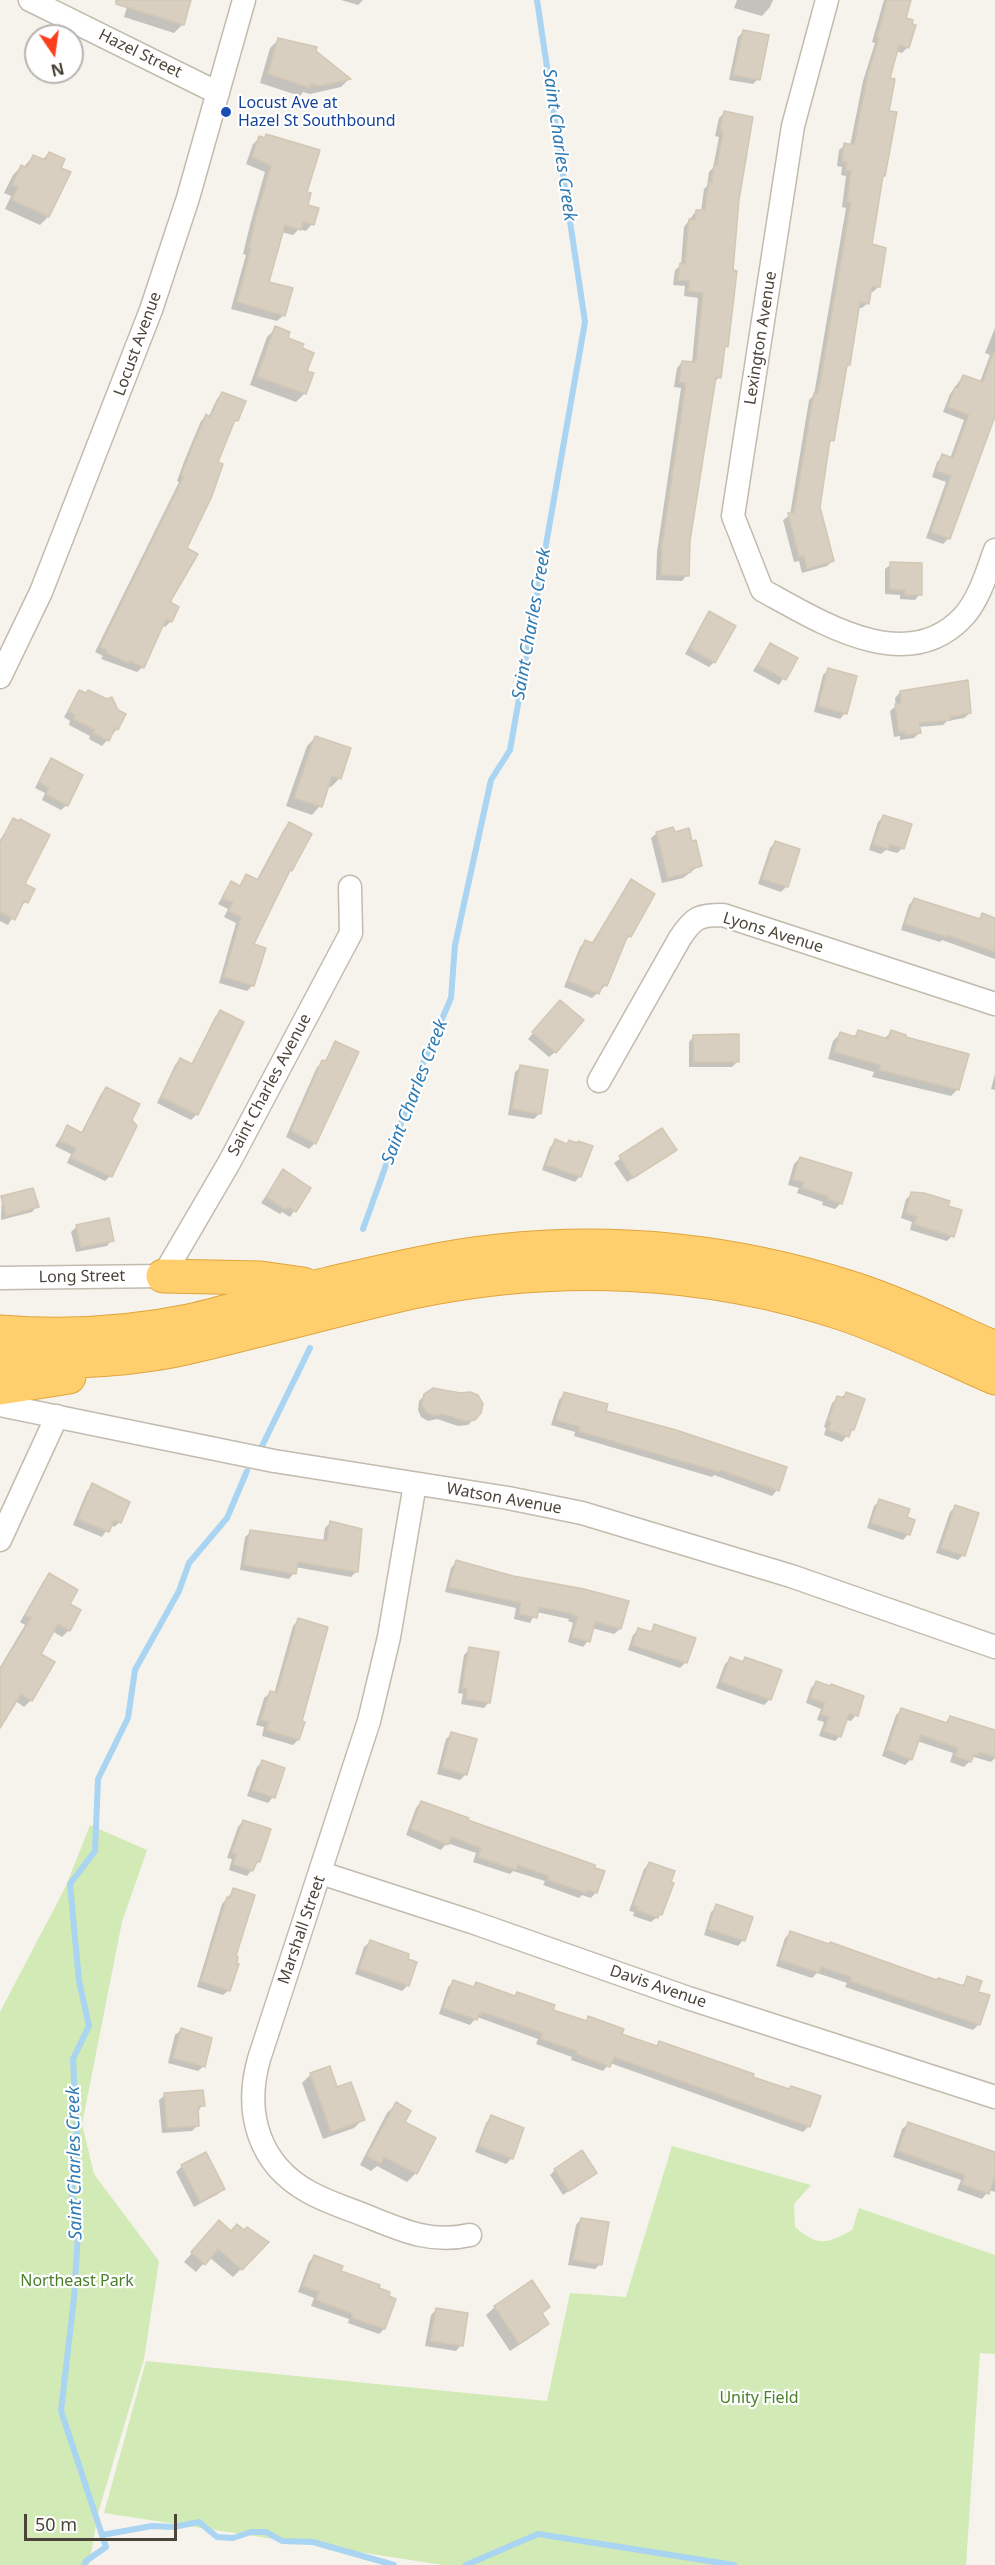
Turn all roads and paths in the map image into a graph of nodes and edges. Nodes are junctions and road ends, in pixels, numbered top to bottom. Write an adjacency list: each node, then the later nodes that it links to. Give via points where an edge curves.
1 (30, 0): 4 (street, Hazel Street)
2 (244, 0): 5 (street, Locust Avenue)
3 (827, 0): 6 (street, Lexington Avenue, via 793,126 733,516 762,590 837,630 894,644 931,639 949,629 977,595)
4 (62, 8): 5 (street, Hazel Street)
5 (218, 93): 7 (street, Locust Avenue, via 185,208 127,377 41,592)
6 (995, 550)
7 (0, 677)
8 (350, 887): 11 (street, Saint Charles Avenue, via 351,933 229,1163)
9 (995, 1004): 10 (street, Lyons Avenue, via 723,915 702,915 688,925 680,938)
10 (600, 1081)
11 (163, 1276): 12 (street, Long Street); 13 (highway, via 261,1278)
12 (0, 1278)
13 (317, 1286): 14 (highway, via 190,1320 136,1330 49,1335); 15 (highway, via 430,1261 498,1251 560,1246 672,1250 786,1269 849,1287)
14 (0, 1332)
15 (995, 1348)
16 (155, 1354): 17 (highway, via 95,1361); 18 (highway, via 459,1283 519,1275 641,1274 751,1289 799,1300 867,1323); 19 (highway, via 96,1371)
17 (0, 1360)
18 (995, 1378)
19 (0, 1388)
20 (0, 1405): 21 (street, Watson Avenue)
21 (57, 1416): 22 (street, Watson Avenue, via 274,1461); 23 (street)
22 (415, 1484): 24 (street, Watson Avenue, via 508,1498 626,1525 791,1576); 25 (street, Marshall Street, via 389,1637 369,1721)
23 (0, 1540)
24 (995, 1647)
25 (321, 1873): 26 (street, Davis Avenue); 27 (street, Marshall Street, via 253,2080 257,2129 268,2154 282,2171 310,2193 428,2239 451,2240)
26 (995, 2097)
27 (470, 2235)

